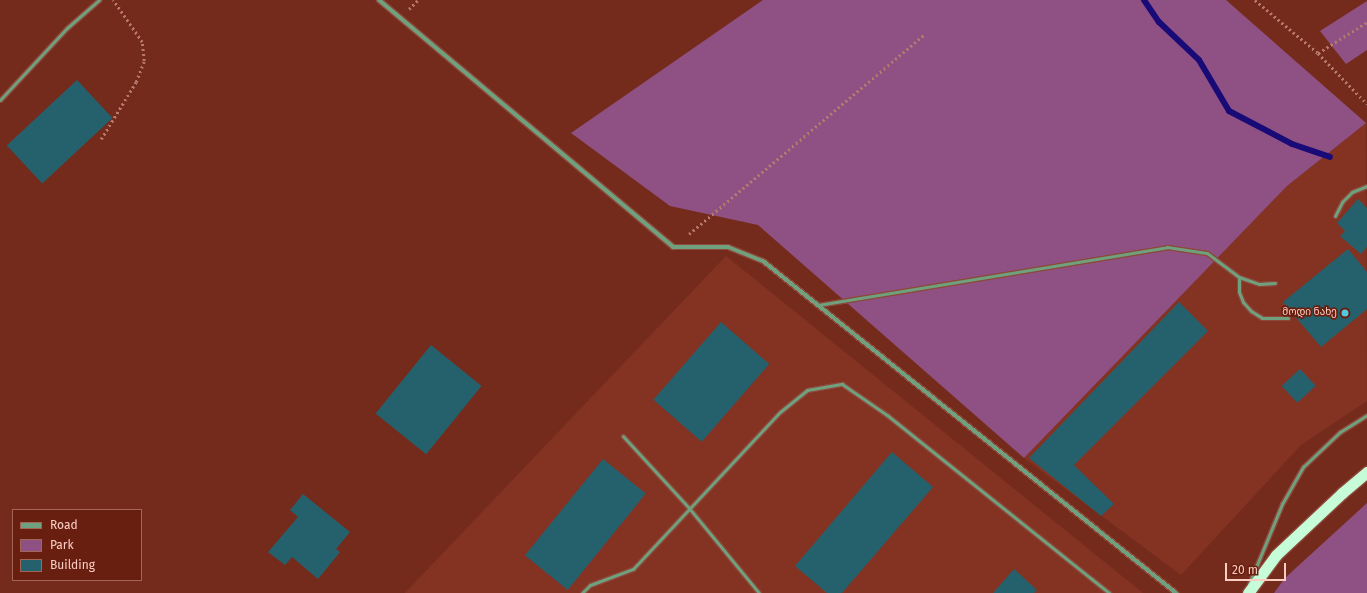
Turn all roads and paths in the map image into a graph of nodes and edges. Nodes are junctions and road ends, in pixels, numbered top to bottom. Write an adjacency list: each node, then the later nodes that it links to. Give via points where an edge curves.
1 (99, 0): 8 (lane, via 67,28)
2 (113, 0): 10 (path, via 142,42 144,61 136,82)
3 (379, 0): 13 (street)
4 (1255, 0): 7 (path)
5 (1367, 22): 7 (path)
6 (924, 34): 13 (path)
7 (1318, 53): 9 (path)
8 (0, 100)
9 (1367, 104)
10 (102, 139)
11 (1367, 186): 12 (lane, via 1352,192)
12 (1334, 216)
13 (673, 247): 16 (street, via 728,247 763,261)
14 (1240, 277): 15 (lane, via 1259,284); 16 (lane, via 1207,254 1167,247); 17 (lane, via 1241,297 1251,311 1262,318)
15 (1275, 283)
16 (818, 305): 25 (street)
17 (1288, 318)
18 (1367, 415): 26 (lane, via 1340,432 1303,467 1282,504)
19 (623, 436): 21 (lane)
20 (1367, 472): 26 (highway, via 1276,555)
21 (689, 508): 22 (lane, via 633,569 590,585); 23 (lane); 24 (lane, via 780,412 807,390 842,384 887,415)
22 (582, 593)
23 (759, 593)
24 (1109, 593)
25 (1176, 593)
26 (1247, 593)

